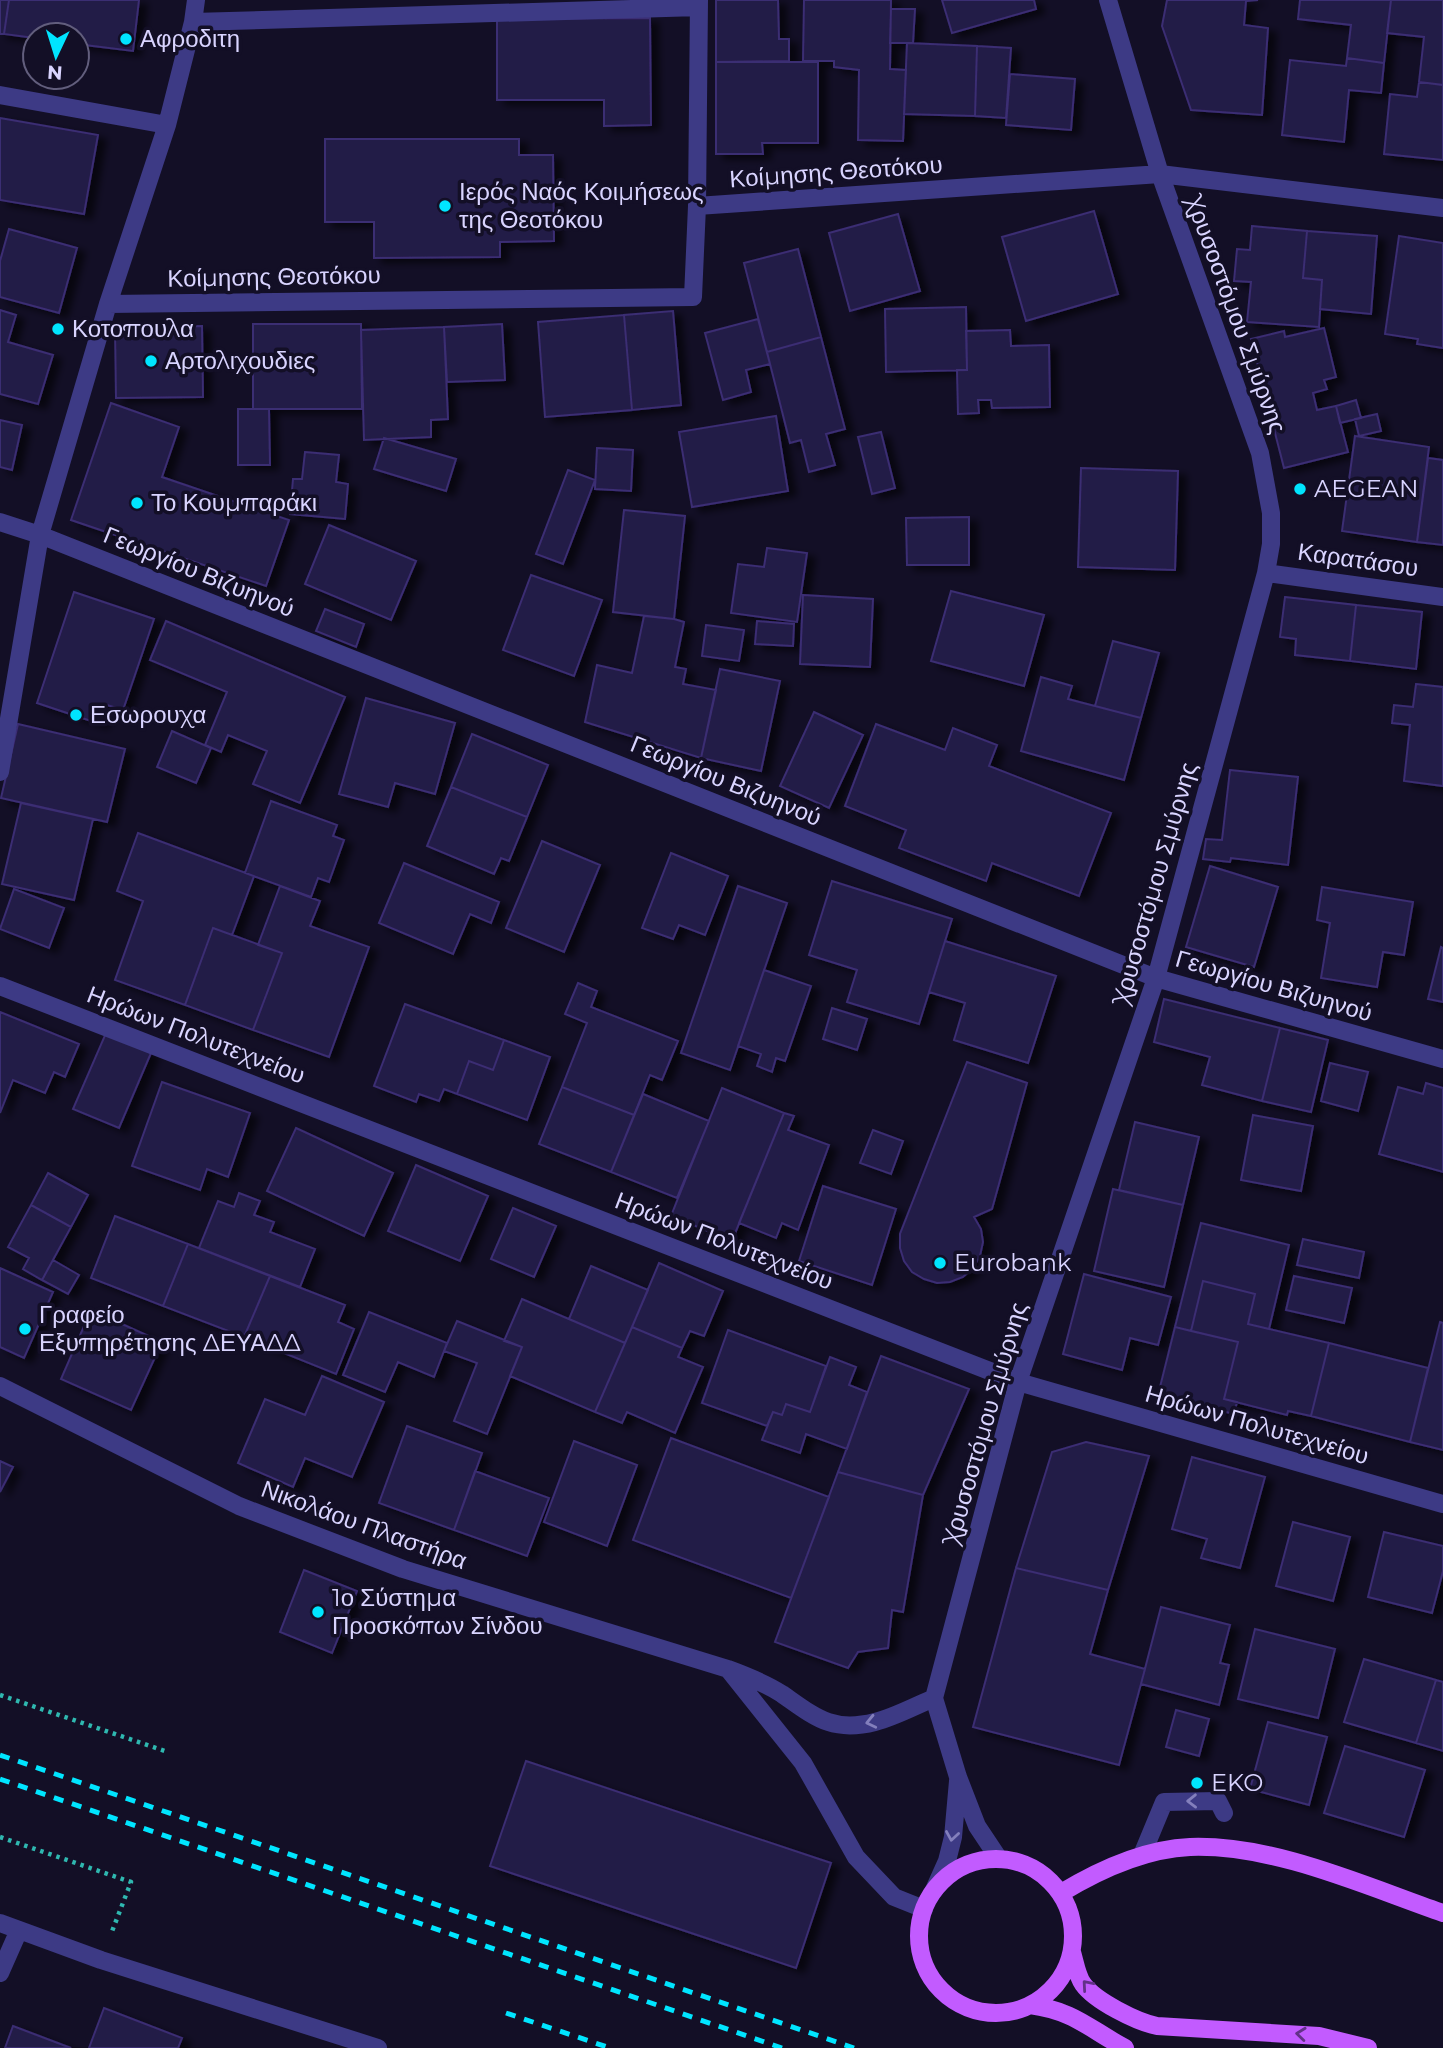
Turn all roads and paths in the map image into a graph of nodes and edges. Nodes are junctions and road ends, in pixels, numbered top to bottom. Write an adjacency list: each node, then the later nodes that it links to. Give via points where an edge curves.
1 (196, 0): 4 (street)
2 (1108, 0): 7 (street, Χρυσοστόμου Σμύρνης)
3 (699, 4): 4 (street); 8 (street)
4 (193, 22): 6 (street)
5 (0, 95): 6 (street)
6 (167, 125): 10 (street)
7 (1160, 174): 8 (street, Κοίμησης Θεοτόκου); 9 (street, Κοίμησης Θεοτόκου); 13 (street, Χρυσοστόμου Σμύρνης, via 1260,453 1271,513)
8 (697, 206): 10 (street, Κοίμησης Θεοτόκου, via 693,297)
9 (1443, 208)
10 (108, 304): 12 (street)
11 (0, 522): 12 (street, Γεωργίου Βιζυηνού)
12 (40, 536): 15 (street); 16 (street, Γεωργίου Βιζυηνού)
13 (1266, 573): 14 (street, Καρατάσου); 16 (street, Χρυσοστόμου Σμύρνης)
14 (1443, 597)
15 (0, 772)
16 (1156, 978): 18 (street, Γεωργίου Βιζυηνού); 19 (street, Χρυσοστόμου Σμύρνης)
17 (0, 986): 19 (street, Ηρώων Πολυτεχνείου)
18 (1443, 1059)
19 (1018, 1382): 21 (street, Ηρώων Πολυτεχνείου); 24 (street, Χρυσοστόμου Σμύρνης)
20 (0, 1386): 22 (street, Νικολάου Πλαστήρα, via 264,1516 403,1569)
21 (1443, 1504)
22 (728, 1669): 24 (street, Νικολάου Πλαστήρα, one-way to 22, via 877,1722 831,1724 759,1681); 33 (street, via 803,1763 856,1857 894,1897)
23 (0, 1695): 25 (path)
24 (934, 1698): 26 (street)
25 (165, 1751)
26 (958, 1777): 30 (street, via 977,1826); 31 (street, one-way to 31, via 953,1837)
27 (1224, 1813): 29 (street, one-way to 29, via 1218,1801 1164,1802)
28 (0, 1837): 38 (path, via 131,1882)
29 (1142, 1855): 32 (main road); 34 (main road, via 1190,1847 1241,1850 1308,1866)
30 (999, 1859): 31 (main road, via 974,1862 951,1873); 32 (main road, via 1034,1868)
31 (934, 1891): 33 (main road)
32 (1060, 1893): 37 (main road, via 1074,1931)
33 (924, 1909): 40 (main road, via 919,1932 922,1954 944,1993 986,2012)
34 (1443, 1913)
35 (0, 1923): 36 (street)
36 (19, 1930): 38 (street); 39 (street)
37 (1072, 1952): 40 (main road, via 1064,1973); 43 (main road, one-way to 37, via 1308,2035 1135,2021 1081,1983)
38 (101, 1960): 41 (street)
39 (0, 1973)
40 (1030, 2006): 42 (main road, via 1072,2015)
41 (378, 2048)
42 (1125, 2048)
43 (1368, 2048)

